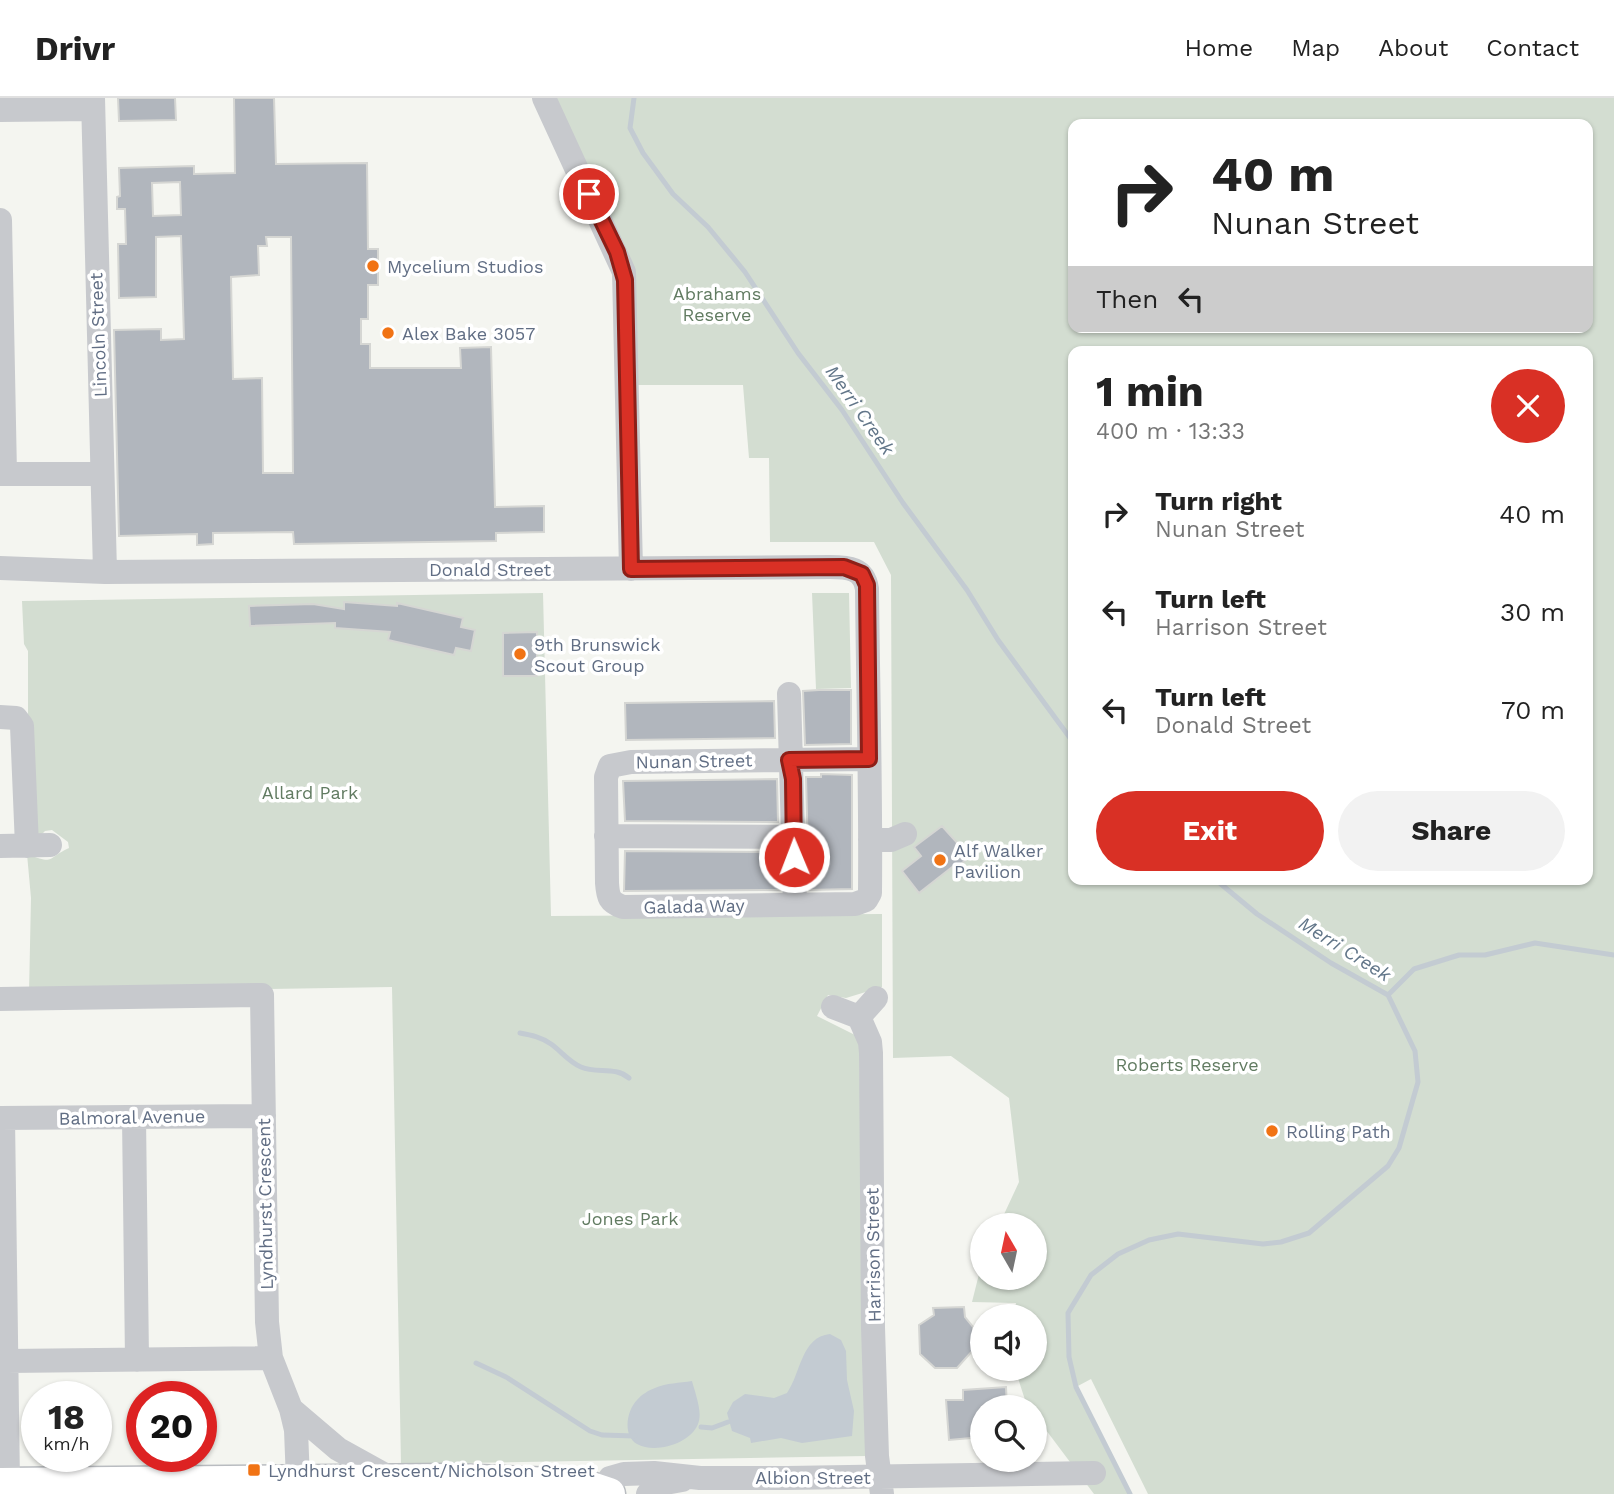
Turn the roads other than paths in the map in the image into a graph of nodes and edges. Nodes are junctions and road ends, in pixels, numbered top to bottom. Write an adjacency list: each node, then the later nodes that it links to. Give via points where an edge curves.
1 (544, 98): 8 (street, via 624,272)
2 (93, 103): 3 (street); 6 (street, Lincoln Street)
3 (0, 110)
4 (0, 220): 5 (street)
5 (3, 474): 6 (street)
6 (102, 474): 9 (street, Lincoln Street)
7 (0, 568): 9 (street, Donald Street)
8 (631, 569): 9 (street, Donald Street); 13 (street, Donald Street, via 844,567 862,574 867,585)
9 (105, 572): 10 (street, Donald Street)
10 (0, 583)
11 (789, 694): 14 (street)
12 (0, 717): 19 (street, via 16,718 22,726 38,845)
13 (869, 759): 14 (street, Nunan Street); 18 (street)
14 (789, 760): 16 (street, Nunan Street, via 610,766); 17 (street)
15 (905, 834): 18 (street, via 891,840)
16 (606, 836): 17 (street); 20 (street, Nunan Street)
17 (794, 837): 21 (street)
18 (870, 840): 21 (street, Galada Way, via 870,893 866,900)
19 (0, 846)
20 (608, 898): 21 (street, Galada Way, via 623,907)
21 (795, 905)
22 (876, 998): 25 (street)
23 (0, 999): 26 (street, Lyndhurst Crescent, via 262,995)
24 (833, 1007): 25 (street)
25 (859, 1017): 39 (street, Harrison Street, via 871,1053 873,1327)
26 (264, 1115): 27 (street, Balmoral Avenue); 30 (street, Lyndhurst Crescent, via 265,1278)
27 (134, 1117): 28 (street, Balmoral Avenue); 31 (street)
28 (2, 1118): 29 (street)
29 (3, 1237): 32 (street)
30 (271, 1358): 31 (street); 33 (street, Lyndhurst Crescent)
31 (137, 1360): 32 (street)
32 (6, 1361): 38 (street)
33 (291, 1409): 36 (street, Lyndhurst Crescent, via 338,1449); 37 (street, Lyndhurst Crescent)
34 (1094, 1473): 39 (street, Albion Street)
35 (701, 1478): 40 (street, Albion Street); 41 (street, Albion Street, via 624,1474); 42 (street, Albion Street, via 666,1483)
36 (394, 1480): 37 (main road, Albion Street); 41 (main road, Albion Street, via 582,1472)
37 (298, 1481): 38 (main road, Albion Street)
38 (4, 1484)
39 (881, 1485): 40 (street, Albion Street)
40 (787, 1486)
41 (608, 1488)
42 (648, 1494)

